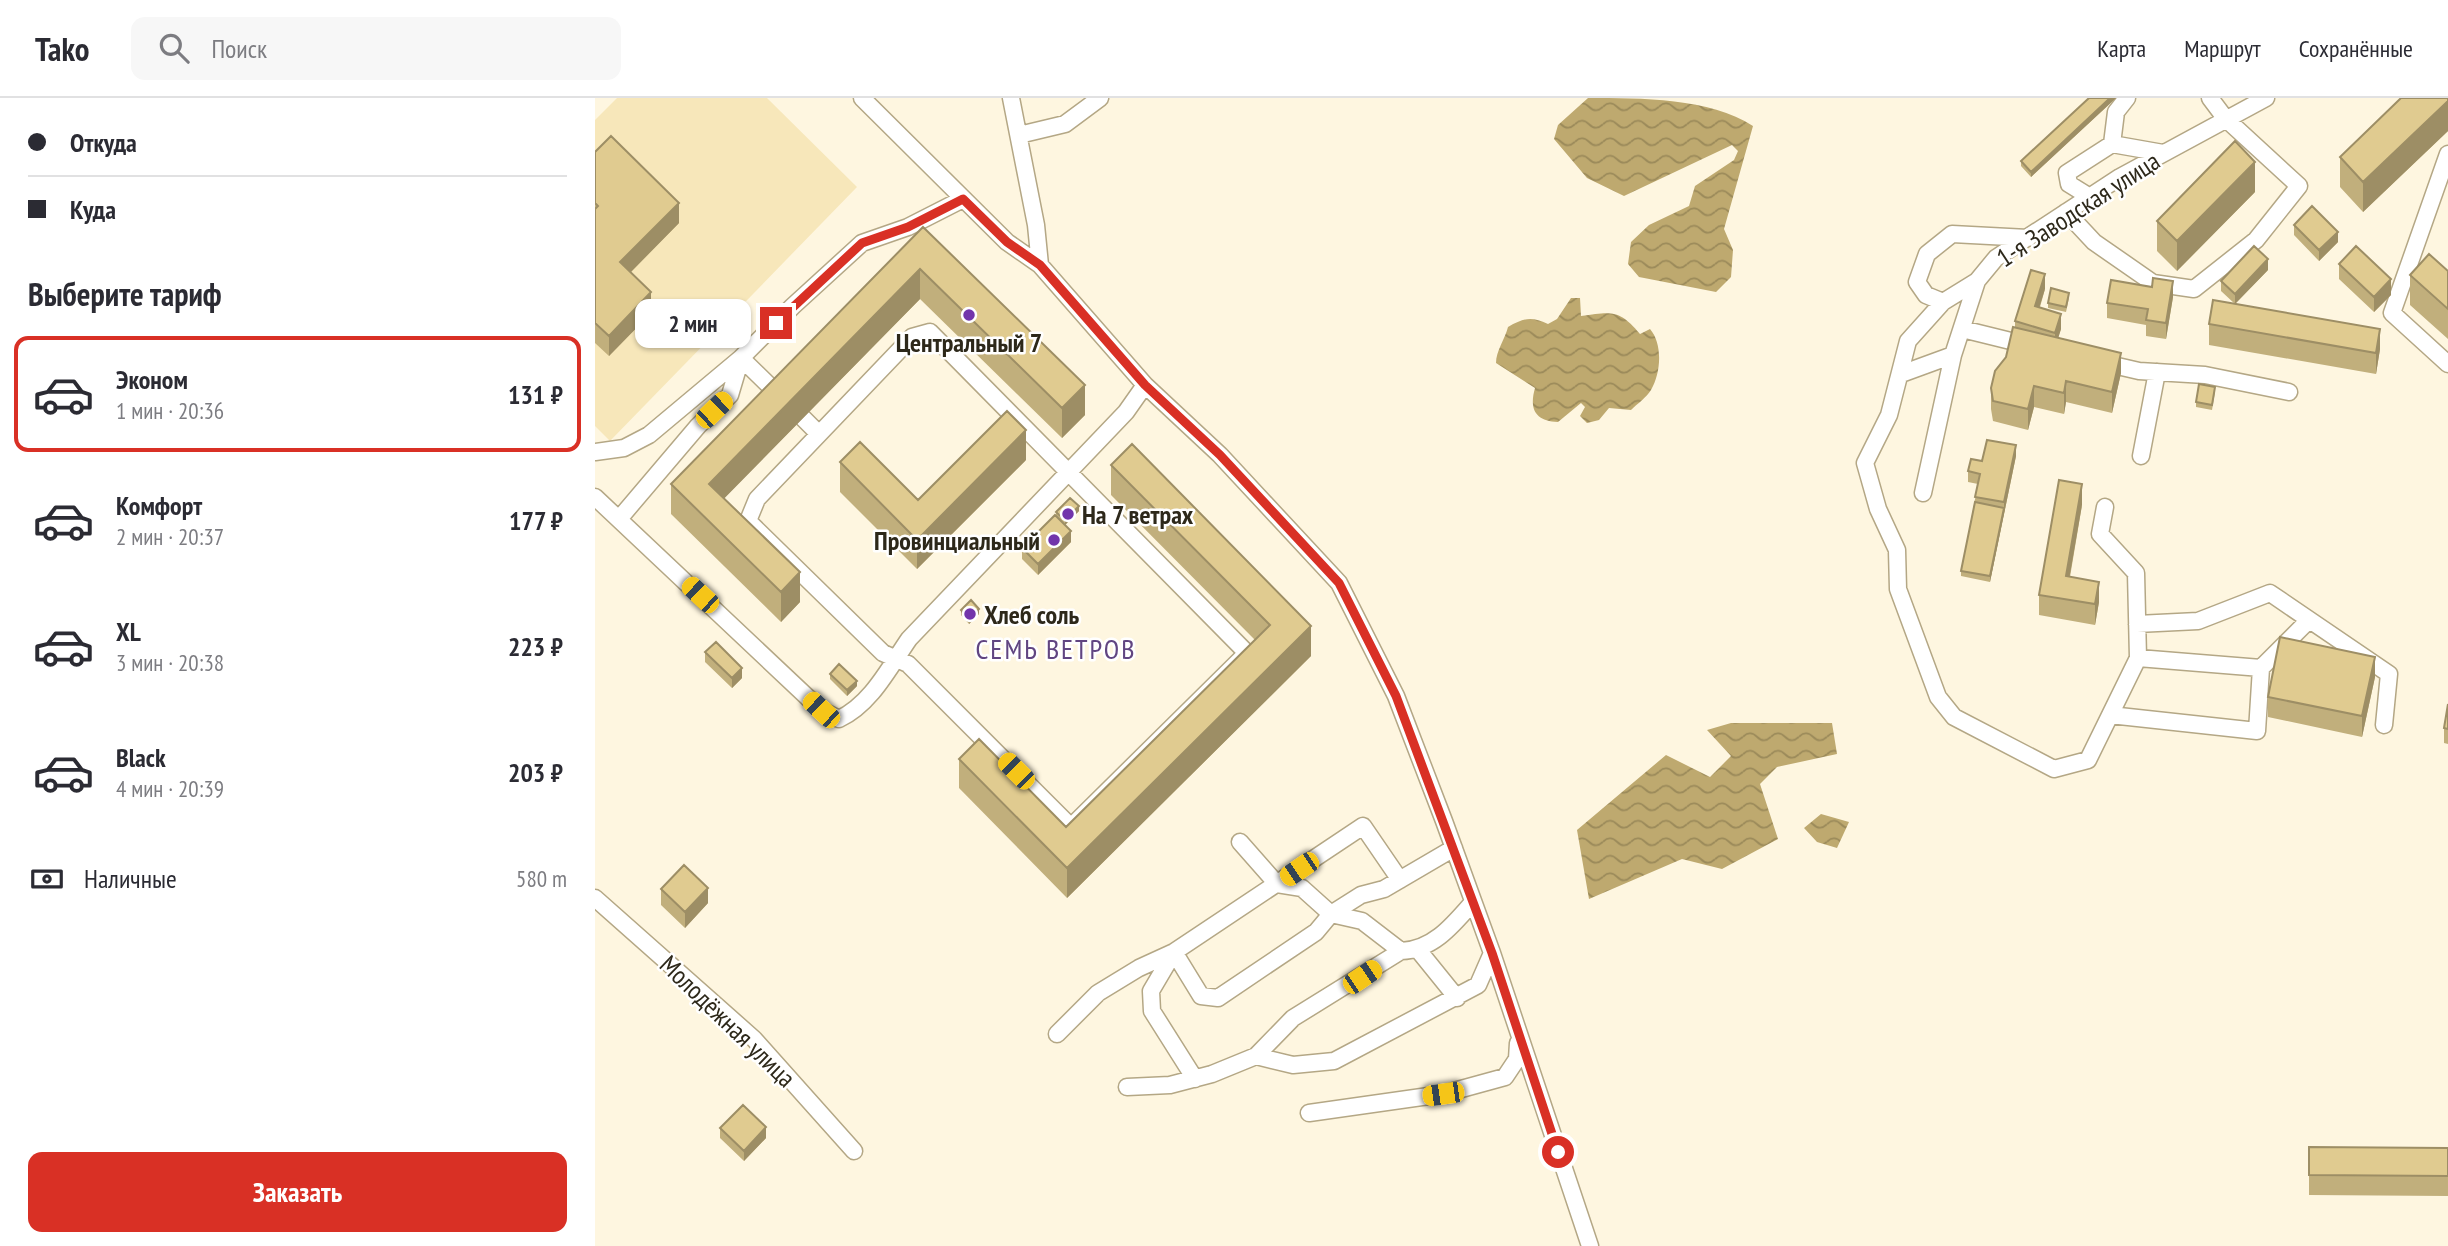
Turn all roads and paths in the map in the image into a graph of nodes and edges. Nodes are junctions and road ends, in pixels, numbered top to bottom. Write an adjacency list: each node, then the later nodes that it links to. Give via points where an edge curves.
1 (862, 98): 14 (street)
2 (1011, 98): 8 (street)
3 (1100, 98): 8 (street, via 1065,124)
4 (2127, 98): 9 (street, via 2116,112)
5 (2210, 98): 7 (street)
6 (2266, 98): 7 (street, 1-я Заводская улица)
7 (2225, 118): 10 (street, 1-я Заводская улица); 15 (street, via 2299,186 2256,240 2194,289 2154,284 2094,242)
8 (1019, 135): 17 (street)
9 (2112, 144): 10 (street); 13 (street, via 2067,173 2069,184)
10 (2163, 153): 13 (street, 1-я Заводская улица)
11 (2448, 154): 12 (street)
12 (2442, 193): 25 (street, via 2392,313)
13 (2090, 197): 15 (street, 1-я Заводская улица)
14 (963, 199): 17 (street, via 1007,242); 23 (street, via 908,227 862,243)
15 (2066, 212): 16 (street, 1-я Заводская улица)
16 (2028, 237): 18 (street, 1-я Заводская улица, via 1996,258); 19 (street, via 1952,234 1927,254 1917,282 1926,296)
17 (1040, 265): 28 (street)
18 (1977, 281): 19 (street); 20 (street, 1-я Заводская улица)
19 (1943, 302): 27 (street, via 1908,341)
20 (1962, 329): 21 (street); 22 (street, 1-я Заводская улица)
21 (2047, 350)
22 (1953, 355): 27 (street); 36 (street, 1-я Заводская улица)
23 (741, 358): 30 (street); 33 (street, via 649,435 624,448); 39 (street, via 730,394)
24 (2087, 359): 26 (street)
25 (2448, 364)
26 (2157, 372): 29 (street, via 2205,375); 34 (street)
27 (1901, 374): 45 (street, via 1889,415 1865,463 1878,509 1897,550 1898,589 1938,697 1954,717 2054,769 2088,760)
28 (1145, 385): 35 (street); 48 (street, via 1220,455 1339,583 1396,696)
29 (2289, 392)
30 (783, 399)
31 (803, 418): 32 (street)
32 (818, 433): 35 (street, via 912,337 930,332); 43 (street, via 757,499 748,521 883,653)
33 (595, 452)
34 (2141, 456)
35 (1069, 473): 43 (street); 43 (street, via 1244,650 1244,656 1123,789 1069,824 929,683)
36 (1923, 493)
37 (595, 497): 39 (street)
38 (2105, 507): 41 (street, via 2100,534 2136,573)
39 (619, 519): 43 (street, via 821,710 839,719 852,713)
40 (2308, 621): 41 (street, via 2270,593 2198,621); 44 (street); 46 (street, via 2389,674)
41 (2137, 624): 42 (street)
42 (2138, 658): 44 (street); 45 (street)
43 (895, 659)
44 (2261, 668): 45 (street, via 2257,731)
45 (2110, 715)
46 (2384, 725)
47 (1240, 842): 50 (street)
48 (1454, 848): 49 (street); 52 (street)
49 (1400, 880): 50 (street, via 1363,826); 53 (street, via 1361,895)
50 (1277, 884): 53 (street, via 1302,888); 56 (street)
51 (595, 898): 65 (street, Молодёжная улица, via 754,1039)
52 (1473, 902): 55 (street, via 1450,928); 57 (street)
53 (1331, 914): 54 (street, via 1362,921); 56 (street, via 1316,932 1218,998 1201,996)
54 (1401, 951): 55 (street); 61 (street, via 1293,1018)
55 (1419, 951): 58 (street)
56 (1174, 952): 60 (street, via 1098,993); 62 (street, via 1151,991 1152,1011)
57 (1492, 953): 58 (street, via 1478,985); 59 (street)
58 (1457, 998): 61 (street, via 1334,1061 1293,1065)
59 (1518, 1033): 64 (street, via 1517,1059 1505,1077 1443,1094); 66 (street)
60 (1057, 1034)
61 (1256, 1056): 62 (street)
62 (1195, 1079): 63 (street)
63 (1127, 1087)
64 (1309, 1113)
65 (854, 1151)
66 (1590, 1246)

